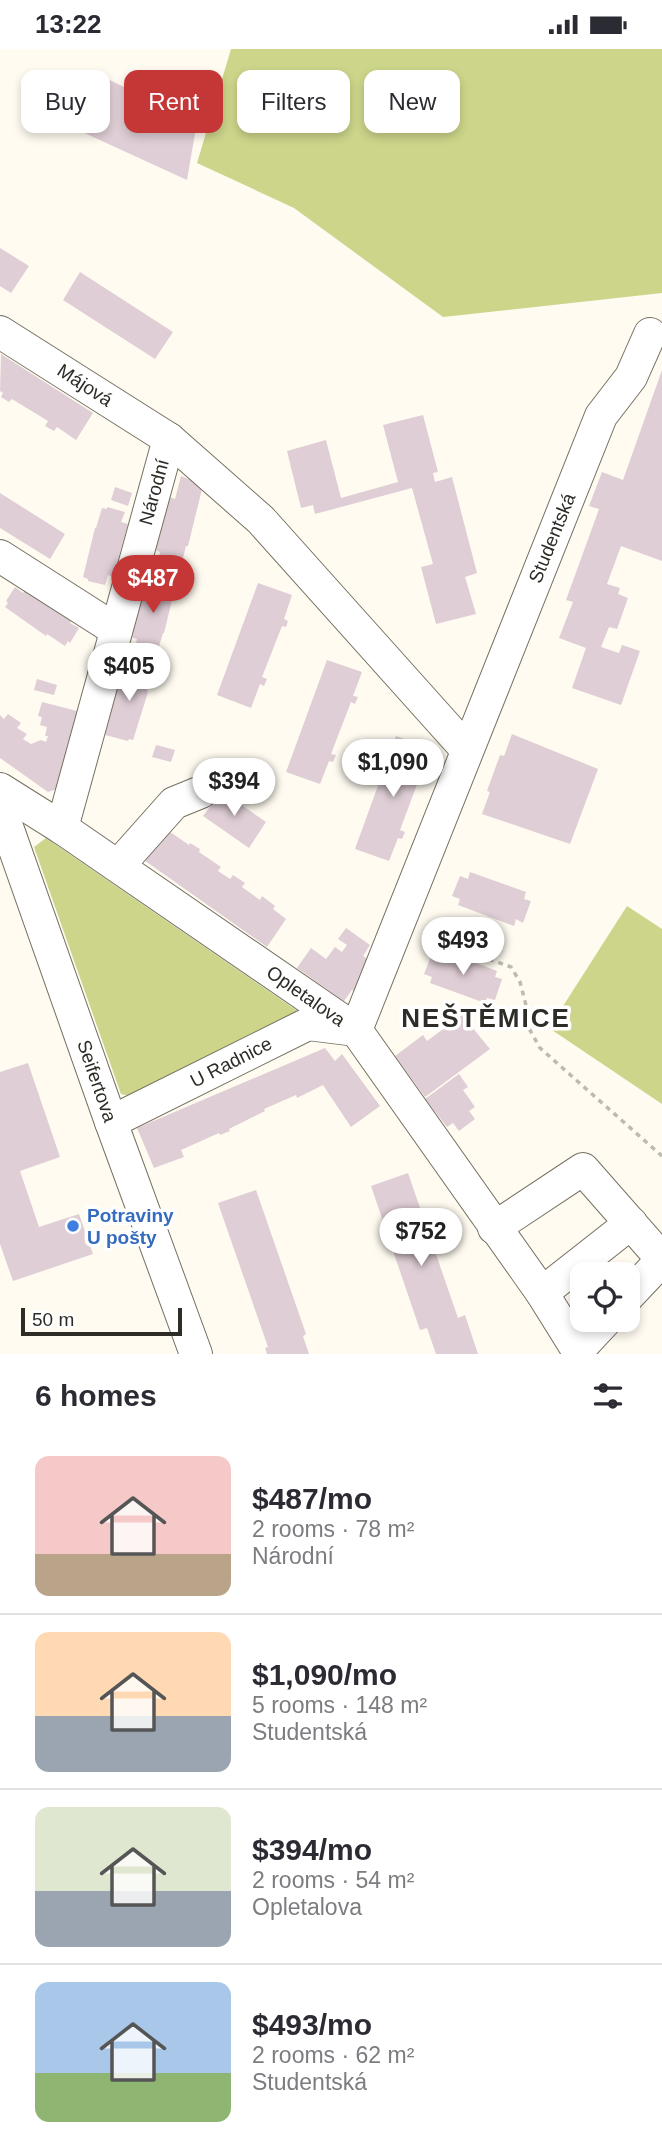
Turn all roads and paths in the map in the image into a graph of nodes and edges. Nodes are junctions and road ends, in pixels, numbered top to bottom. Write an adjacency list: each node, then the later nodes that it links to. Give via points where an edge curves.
1 (0, 332): 3 (street, Májová)
2 (650, 334): 6 (street, Studentská, via 631,377 601,416)
3 (169, 439): 5 (street, Národní); 6 (street, via 261,520)
4 (0, 556): 5 (street)
5 (116, 630): 10 (street, Národní)
6 (467, 750): 12 (street, Studentská)
7 (0, 789): 10 (street, Opletalova)
8 (201, 792): 11 (street, via 174,803)
9 (0, 807): 14 (street, Seifertova)
10 (62, 828): 11 (street, Opletalova)
11 (118, 866): 13 (street, Opletalova)
12 (397, 926): 13 (street, Studentská); 15 (path, via 511,967 520,982 526,1023 540,1048)
13 (356, 1030): 14 (street, U Radnice, via 308,1024); 17 (street, Opletalova)
14 (111, 1122): 23 (street, Seifertova)
15 (662, 1156)
16 (631, 1223): 17 (street, via 583,1168); 18 (street); 20 (street)
17 (494, 1227): 20 (street, Opletalova)
18 (662, 1260): 19 (street)
19 (640, 1283)
20 (542, 1293): 22 (street, Opletalova)
21 (596, 1332): 22 (street)
22 (580, 1352)
23 (196, 1354)

